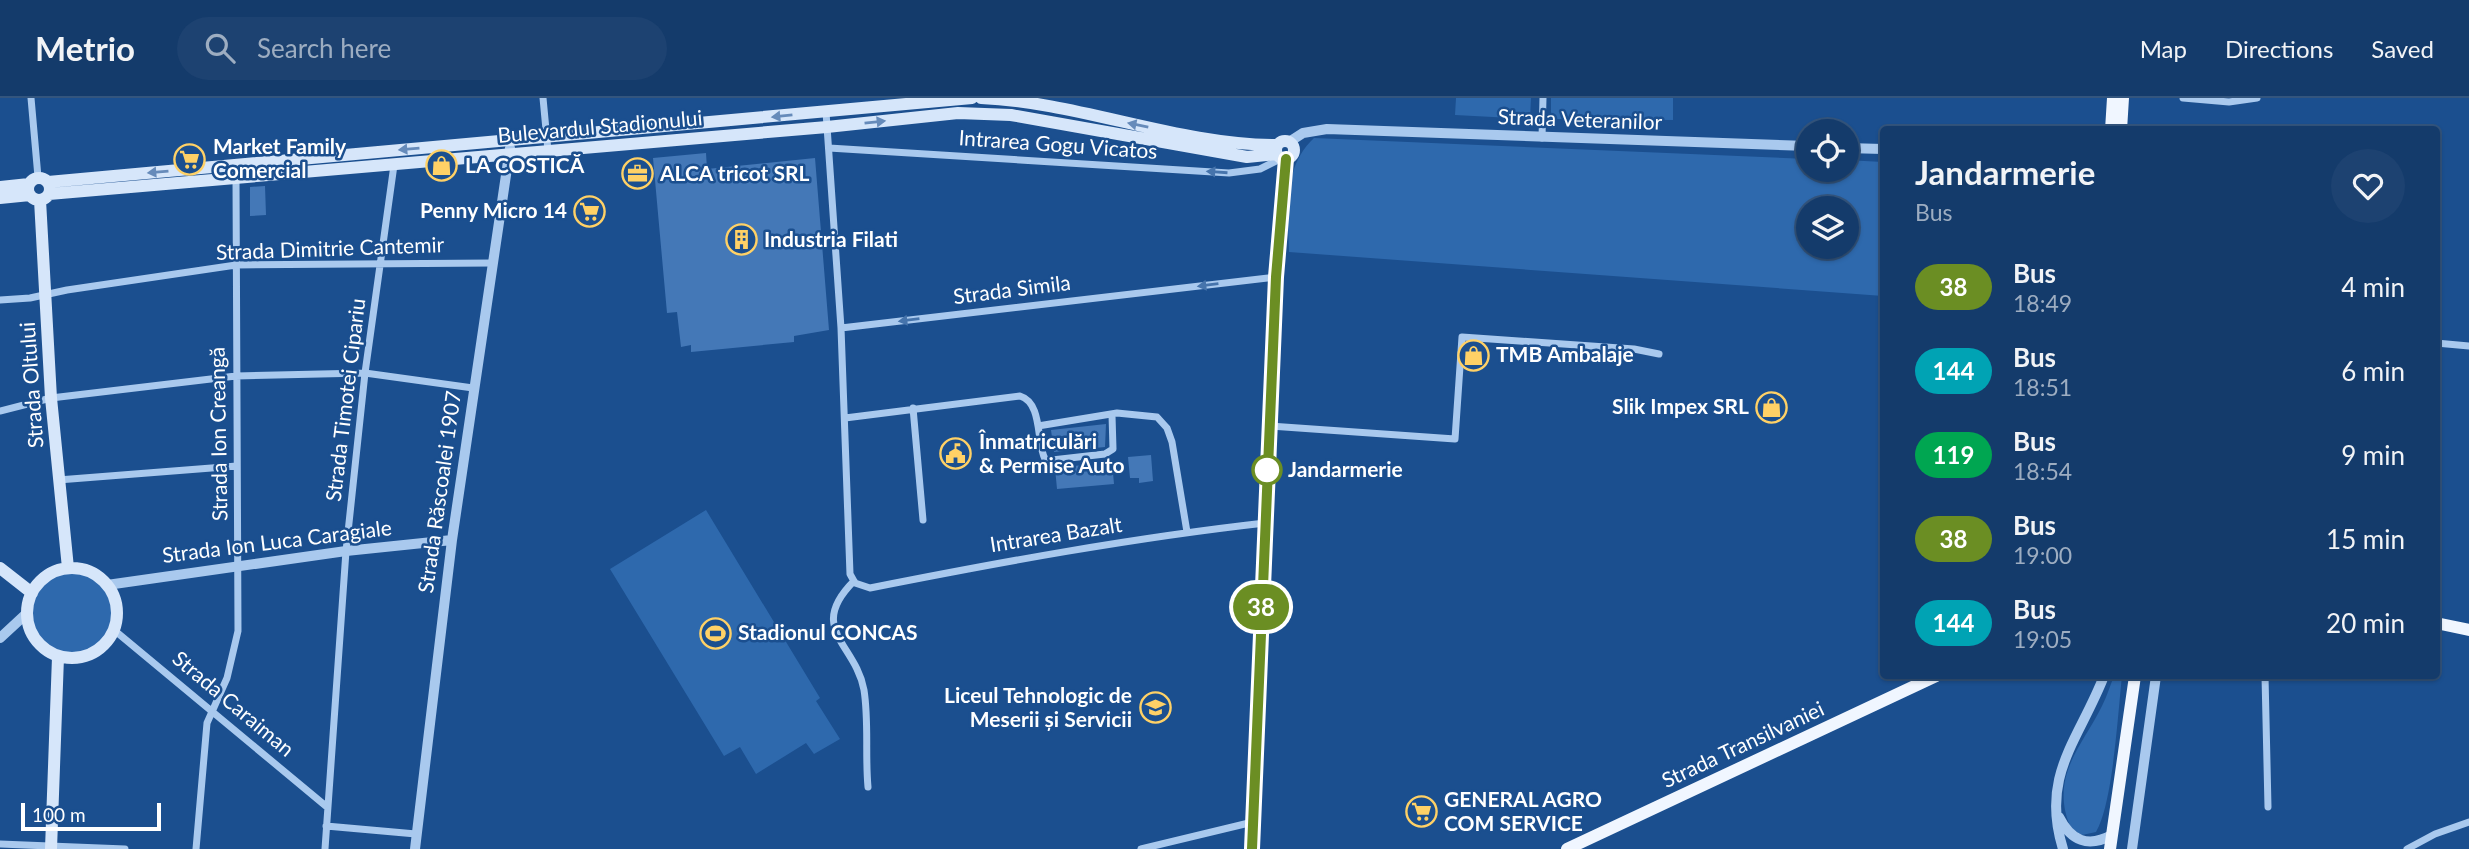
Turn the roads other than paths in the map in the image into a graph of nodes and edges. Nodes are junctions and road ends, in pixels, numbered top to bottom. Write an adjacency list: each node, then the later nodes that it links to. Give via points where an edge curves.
1 (31, 98): 27 (street)
2 (543, 98): 17 (street)
3 (972, 98): 11 (main road, Bulevardul Stadionului)
4 (981, 98): 10 (main road)
5 (1543, 98): 16 (street)
6 (2113, 98): 13 (main road)
7 (2123, 98): 14 (main road)
8 (2183, 98): 9 (street, via 2229,102)
9 (2257, 98)
10 (1010, 99): 12 (street); 23 (main road, one-way to 10)
11 (826, 111): 15 (street); 17 (main road, Bulevardul Stadionului, one-way to 17)
12 (1011, 116): 15 (main road, Bulevardul Stadionului, one-way to 12, via 958,113); 23 (main road, Bulevardul Stadionului, via 1247,157)
13 (2111, 126)
14 (2121, 126)
15 (827, 127): 17 (main road, Bulevardul Stadionului); 20 (street)
16 (1542, 138): 18 (street, Strada Veteranilor); 23 (street, Strada Veteranilor, via 1327,129 1310,131)
17 (547, 144): 19 (main road, Bulevardul Stadionului)
18 (1796, 146)
19 (510, 148): 24 (main road, Bulevardul Stadionului); 27 (main road, Bulevardul Stadionului, one-way to 27); 30 (street, Strada Răscoalei 1907)
20 (829, 148): 23 (street, Intrarea Gogu Vicatos, one-way to 20, via 1261,169 1229,173); 35 (street)
21 (1859, 148): 22 (street)
22 (1880, 149)
23 (1284, 151): 32 (main road)
24 (394, 165): 25 (main road, Bulevardul Stadionului); 29 (street, Strada Timotei Cipariu)
25 (236, 179): 27 (main road, Bulevardul Stadionului); 31 (street, Strada Ion Creangă)
26 (0, 187): 27 (main road, Bulevardul Stadionului)
27 (39, 189): 28 (main road, Bulevardul Stadionului); 33 (main road, Strada Oltului)
28 (0, 198)
29 (380, 263): 30 (street, Strada Dimitrie Cantemir); 31 (street, Strada Dimitrie Cantemir); 39 (street, Strada Timotei Cipariu)
30 (492, 263): 41 (street, Strada Răscoalei 1907)
31 (236, 265): 33 (street, Strada Dimitrie Cantemir); 40 (street, Strada Ion Creangă)
32 (1276, 277): 35 (street, Strada Simila, one-way to 35); 48 (main road)
33 (46, 295): 34 (street, Strada Dimitrie Cantemir); 42 (main road, Strada Oltului)
34 (0, 300)
35 (841, 328): 46 (street)
36 (2440, 343): 37 (street)
37 (2469, 346)
38 (1659, 354): 48 (street, via 1462,337 1455,439)
39 (365, 373): 40 (street); 41 (street); 55 (street, Strada Timotei Cipariu)
40 (236, 376): 42 (street); 49 (street, Strada Ion Creangă)
41 (473, 388): 54 (street, Strada Răscoalei 1907)
42 (51, 398): 44 (street); 50 (main road, Strada Oltului)
43 (913, 408): 46 (street); 47 (street, via 1020,396 1030,401); 51 (street)
44 (0, 411)
45 (1112, 415): 47 (street); 47 (street, via 1115,441 1105,454 1045,459); 53 (street, via 1157,417 1167,428)
46 (845, 418): 59 (street, via 850,575)
47 (1038, 426)
48 (1269, 426): 52 (main road)
49 (237, 466): 50 (street); 56 (street, Strada Ion Creangă)
50 (57, 480): 58 (main road, Strada Oltului)
51 (923, 520)
52 (1265, 523): 53 (street, Intrarea Bazalt); 78 (main road)
53 (1187, 532): 59 (street, Intrarea Bazalt, via 870,587)
54 (452, 540): 55 (street, Strada Ion Luca Caragiale); 81 (street, Strada Răscoalei 1907)
55 (346, 551): 56 (street, Strada Ion Luca Caragiale); 75 (street, Strada Timotei Cipariu)
56 (238, 567): 60 (street, Strada Ion Luca Caragiale); 73 (street, Strada Ion Creangă, via 236,648)
57 (0, 568): 61 (main road)
58 (68, 568): 60 (main road, via 85,570); 61 (main road, via 47,575)
59 (855, 582): 74 (street, via 834,605 833,625 863,687)
60 (107, 584): 64 (main road, via 116,602)
61 (32, 593): 62 (main road)
62 (26, 614): 66 (street); 67 (main road, via 30,631)
63 (2440, 624): 65 (main road)
64 (114, 630): 67 (main road, via 92,654); 73 (street, Strada Caraiman)
65 (2469, 630)
66 (0, 638)
67 (58, 657): 84 (main road)
68 (1930, 679): 91 (main road, Strada Transilvaniei)
69 (2103, 679): 77 (street, via 2064,759 2056,785)
70 (2135, 679): 82 (main road)
71 (2156, 679): 94 (street)
72 (2265, 679): 76 (street)
73 (211, 711): 75 (street, Strada Caraiman); 86 (street, Strada Ion Creangă)
74 (867, 787)
75 (327, 807): 80 (street, Strada Timotei Cipariu)
76 (2268, 807)
77 (2057, 814): 82 (street, via 2078,840 2090,843); 92 (street)
78 (1253, 822): 89 (street); 90 (main road)
79 (2469, 822): 95 (street)
80 (326, 826): 81 (street); 87 (street, Strada Timotei Cipariu)
81 (416, 834): 88 (street, Strada Răscoalei 1907)
82 (2112, 835): 93 (main road)
83 (0, 844): 84 (street)
84 (51, 848): 85 (street)
85 (125, 849)
86 (195, 849)
87 (324, 849)
88 (415, 849)
89 (1141, 849)
90 (1252, 849)
91 (1567, 849)
92 (2063, 849)
93 (2110, 849)
94 (2132, 849)
95 (2407, 849)

